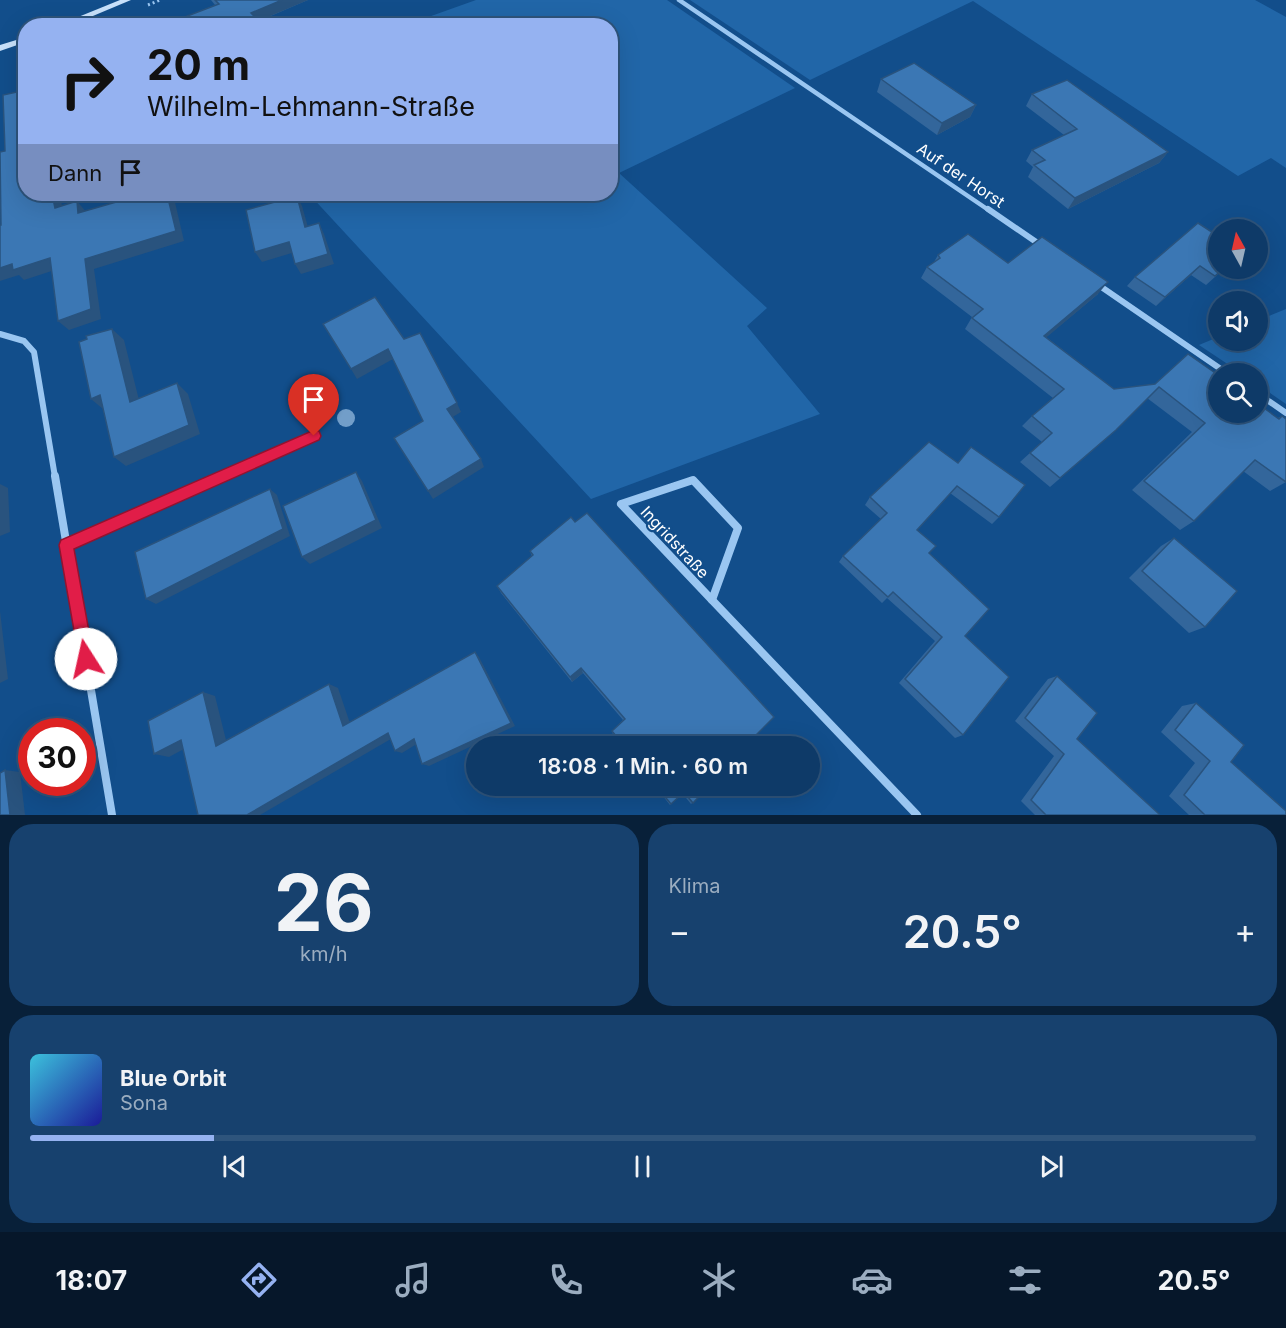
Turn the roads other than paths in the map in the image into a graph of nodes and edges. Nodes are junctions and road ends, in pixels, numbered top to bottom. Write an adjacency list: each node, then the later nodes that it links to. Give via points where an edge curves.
1 (127, 0): 3 (main road)
2 (679, 0): 6 (street, Auf der Horst)
3 (81, 18)
4 (18, 42): 5 (main road)
5 (0, 48)
6 (1047, 249)
7 (1093, 281): 9 (street)
8 (0, 334): 13 (street, via 24,341 34,352)
9 (1212, 363)
10 (1268, 401): 11 (street)
11 (1286, 413)
12 (314, 436): 13 (street)
13 (66, 545): 15 (street)
14 (712, 600): 14 (street, Ingridstraße, via 666,552 621,504 693,480 738,528); 16 (street, Ingridstraße)
15 (112, 815)
16 (917, 815)

